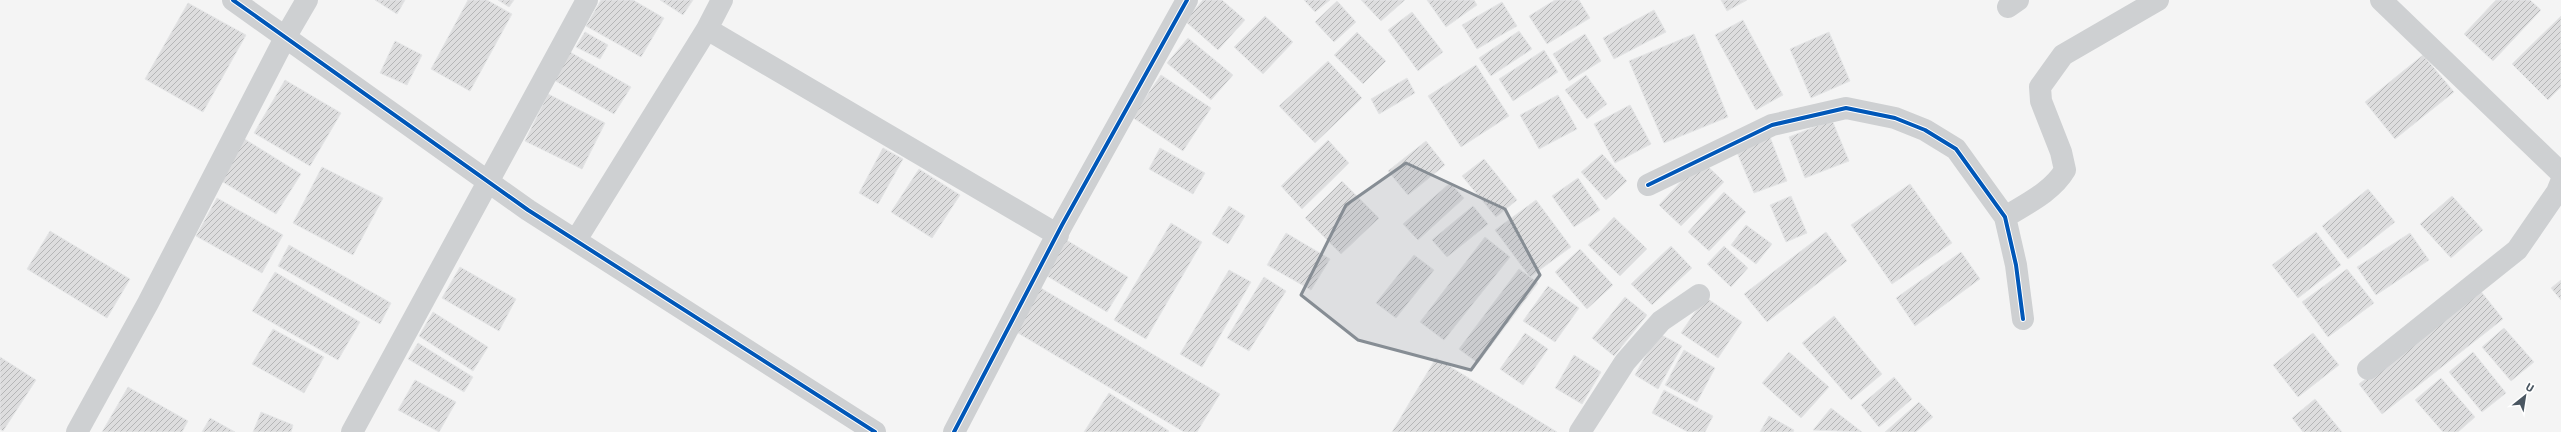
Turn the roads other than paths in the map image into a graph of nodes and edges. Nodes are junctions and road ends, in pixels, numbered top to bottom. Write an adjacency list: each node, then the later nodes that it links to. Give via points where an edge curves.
1 (233, 0): 9 (street)
2 (307, 0): 9 (street)
3 (587, 0): 11 (street)
4 (722, 0): 8 (street)
5 (1187, 0): 15 (street)
6 (2158, 0): 14 (street, via 2063,55 2048,74 2040,87 2041,101 2061,152 2065,170 2047,191)
7 (2381, 0): 10 (street)
8 (707, 29): 15 (street); 16 (street)
9 (286, 36): 11 (street); 20 (street, via 148,303)
10 (2561, 173)
11 (489, 182): 16 (street); 21 (street)
12 (2561, 182): 19 (street, via 2557,192 2517,250)
13 (1648, 185): 14 (street, via 1772,125 1846,108 1895,118 1925,130 1956,149)
14 (2005, 217): 18 (street, via 2016,265)
15 (1058, 235): 23 (street)
16 (576, 240): 22 (street)
17 (1699, 295): 24 (street, via 1661,320 1625,362)
18 (2023, 319)
19 (2368, 369)
20 (77, 432)
21 (352, 432)
22 (875, 432)
23 (954, 432)
24 (1580, 432)

